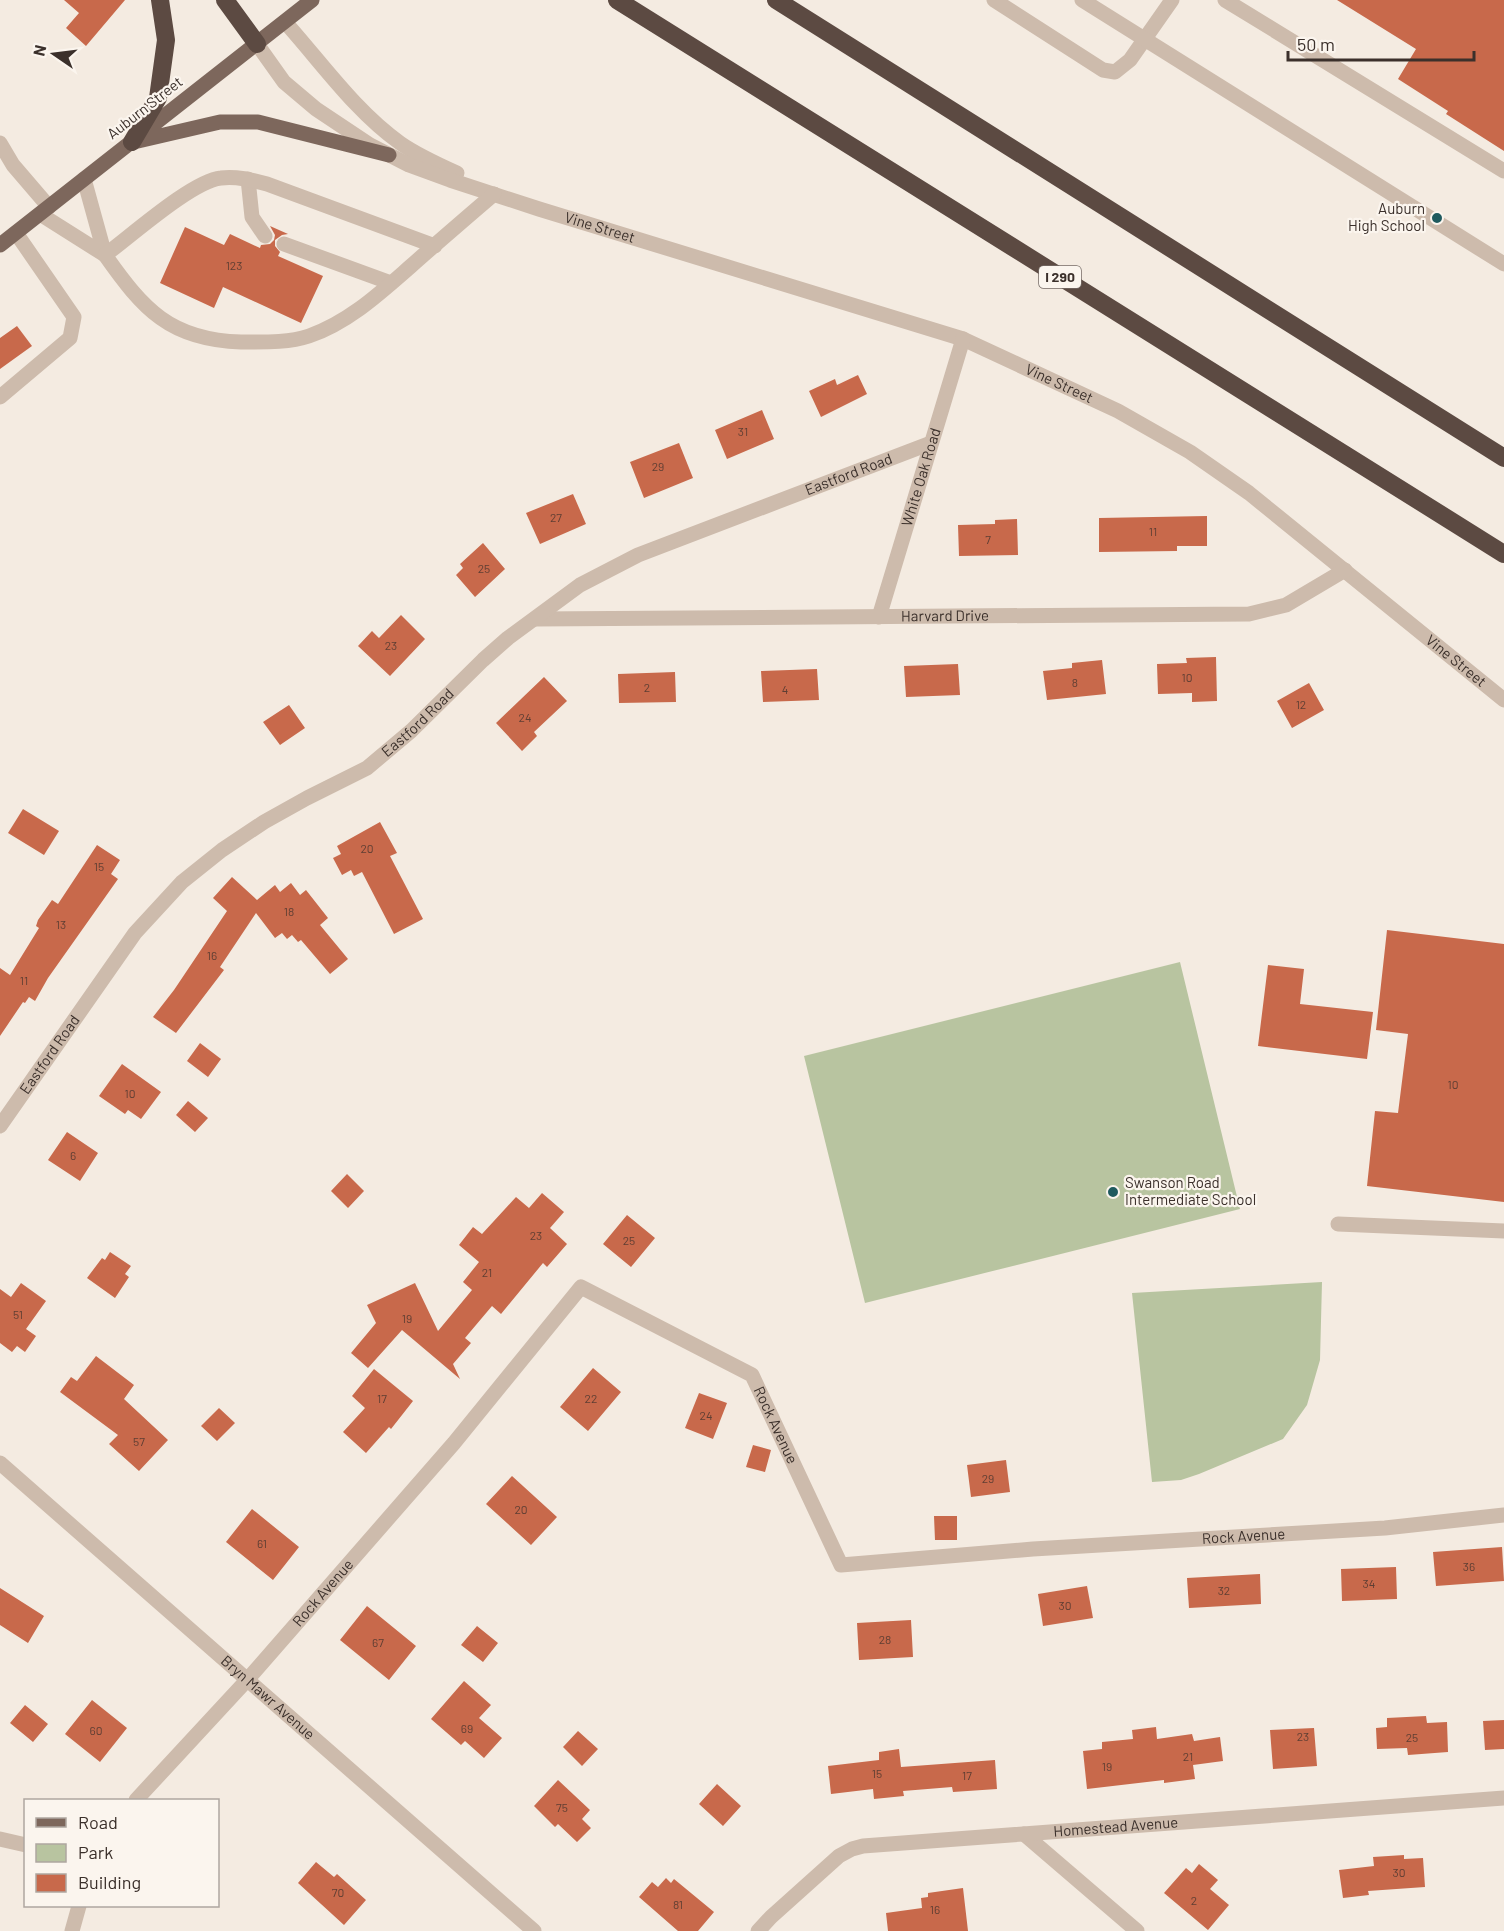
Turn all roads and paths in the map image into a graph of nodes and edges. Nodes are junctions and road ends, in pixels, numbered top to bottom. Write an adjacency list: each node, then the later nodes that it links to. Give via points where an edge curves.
1 (160, 0): 13 (highway, via 166,40 158,98)
2 (225, 0): 12 (highway)
3 (312, 0): 10 (main road, Auburn Street)
4 (617, 0): 34 (highway, I 290)
5 (776, 0): 33 (highway)
6 (994, 0): 11 (street, via 1103,70 1115,72 1130,60)
7 (1082, 0): 11 (street)
8 (1172, 0): 11 (street)
9 (1225, 0): 16 (street)
10 (285, 22): 12 (main road, Auburn Street); 20 (street, Vine Street, via 344,90 399,142 439,165)
11 (1143, 40): 28 (street)
12 (257, 44): 13 (main road, Auburn Street); 15 (street, Vine Street, via 284,82 333,121)
13 (132, 142): 15 (main road, via 220,122 258,122); 17 (main road, Auburn Street)
14 (0, 144): 21 (street)
15 (388, 155): 19 (street, Vine Street)
16 (1504, 171)
17 (84, 179): 21 (main road, Auburn Street); 27 (street)
18 (248, 179): 23 (street, via 252,217); 26 (street); 27 (street, via 205,182)
19 (494, 194): 20 (street, Vine Street); 26 (street)
20 (539, 208): 30 (street, Vine Street)
21 (45, 210): 22 (main road, Auburn Street); 27 (street)
22 (16, 232): 25 (main road, Auburn Street); 31 (street, via 74,317 70,338)
23 (265, 236)
24 (284, 244): 29 (street)
25 (0, 245)
26 (435, 246): 29 (street)
27 (105, 255): 29 (street, via 131,292 151,312 192,334 229,341 310,336 342,320)
28 (1504, 264)
29 (391, 283)
30 (963, 339): 32 (street, White Oak Road); 35 (street, Vine Street, via 1087,396 1190,452 1249,493)
31 (0, 397)
32 (931, 443): 36 (street, White Oak Road); 37 (street, Eastford Road, via 638,555 580,585)
33 (1504, 458)
34 (1504, 554)
35 (1345, 570): 36 (street, Harvard Drive, via 1286,605 1260,613); 38 (street, Vine Street)
36 (879, 617): 37 (street, Harvard Drive)
37 (535, 620): 39 (street, Eastford Road, via 495,648 375,762 258,826 182,882 135,933)
38 (1504, 699)
39 (0, 1126)
40 (1338, 1224): 41 (street)
41 (1504, 1231)
42 (0, 1463): 44 (street, Bryn Mawr Avenue)
43 (1504, 1515): 44 (street, Rock Avenue, via 1385,1528 841,1564 752,1376 581,1287 454,1443)
44 (248, 1679): 46 (street, Rock Avenue); 52 (street, Bryn Mawr Avenue)
45 (1504, 1798): 47 (street, Homestead Avenue)
46 (137, 1799)
47 (1024, 1834): 53 (street, Homestead Avenue, via 852,1849 800,1890); 54 (street)
48 (0, 1839): 49 (street)
49 (24, 1845)
50 (78, 1907): 51 (street)
51 (72, 1931)
52 (534, 1931)
53 (758, 1931)
54 (1137, 1931)

